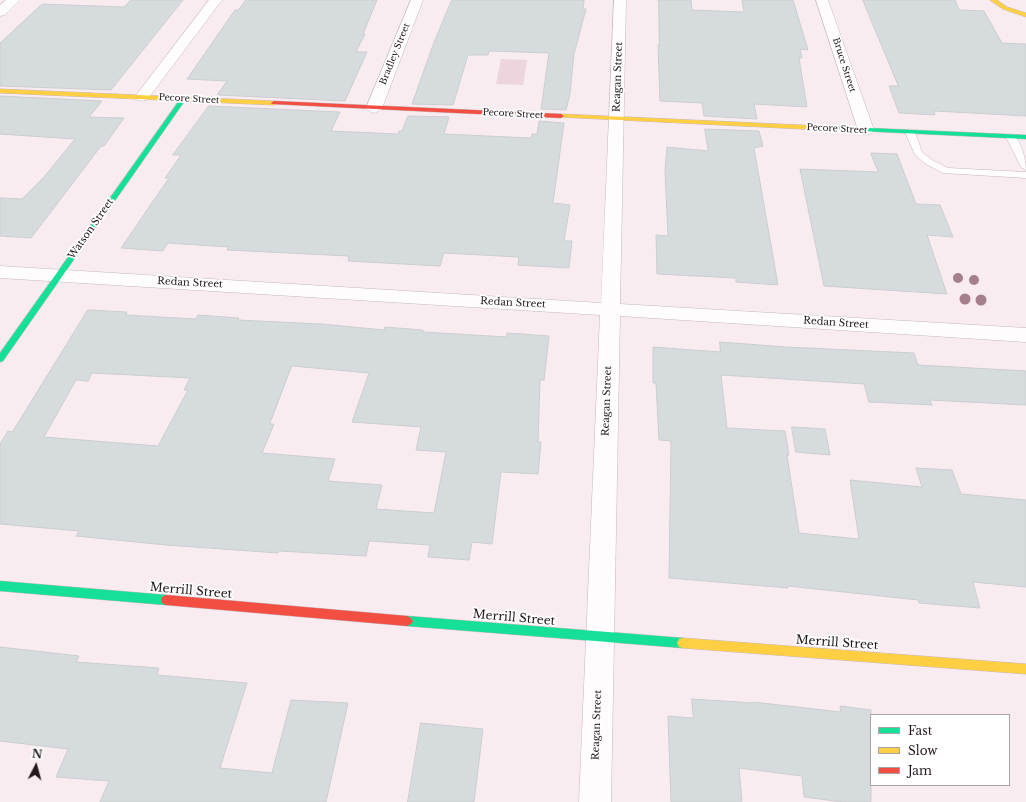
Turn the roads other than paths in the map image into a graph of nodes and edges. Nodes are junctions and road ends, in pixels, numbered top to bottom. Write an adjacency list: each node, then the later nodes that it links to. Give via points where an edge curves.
1 (14, 0): 7 (street)
2 (216, 0): 10 (street)
3 (417, 0): 12 (street, Bradley Street)
4 (620, 0): 13 (street, Reagan Street)
5 (822, 0): 14 (street, Bruce Street)
6 (993, 0): 8 (street, via 1005,8)
7 (0, 12)
8 (1026, 15)
9 (0, 91): 10 (street, Pecore Street)
10 (142, 97): 11 (street, Pecore Street)
11 (184, 99): 12 (street, Pecore Street); 21 (street, Watson Street)
12 (374, 108): 13 (street, Pecore Street)
13 (616, 119): 14 (street, Pecore Street); 22 (street, Reagan Street)
14 (866, 130): 15 (street, Pecore Street)
15 (910, 132): 16 (street, Pecore Street); 19 (lane, via 918,153 946,171)
16 (1011, 137): 17 (street, Pecore Street); 18 (lane)
17 (1026, 137)
18 (1026, 167)
19 (1026, 175)
20 (0, 272): 21 (street, Redan Street)
21 (58, 275): 22 (street, Redan Street); 24 (street, Watson Street)
22 (611, 308): 23 (street, Redan Street); 26 (street, Reagan Street)
23 (1026, 335)
24 (0, 359)
25 (0, 586): 26 (street, Merrill Street)
26 (599, 637): 27 (street, Merrill Street); 28 (street, Reagan Street)
27 (1026, 669)
28 (595, 802)

